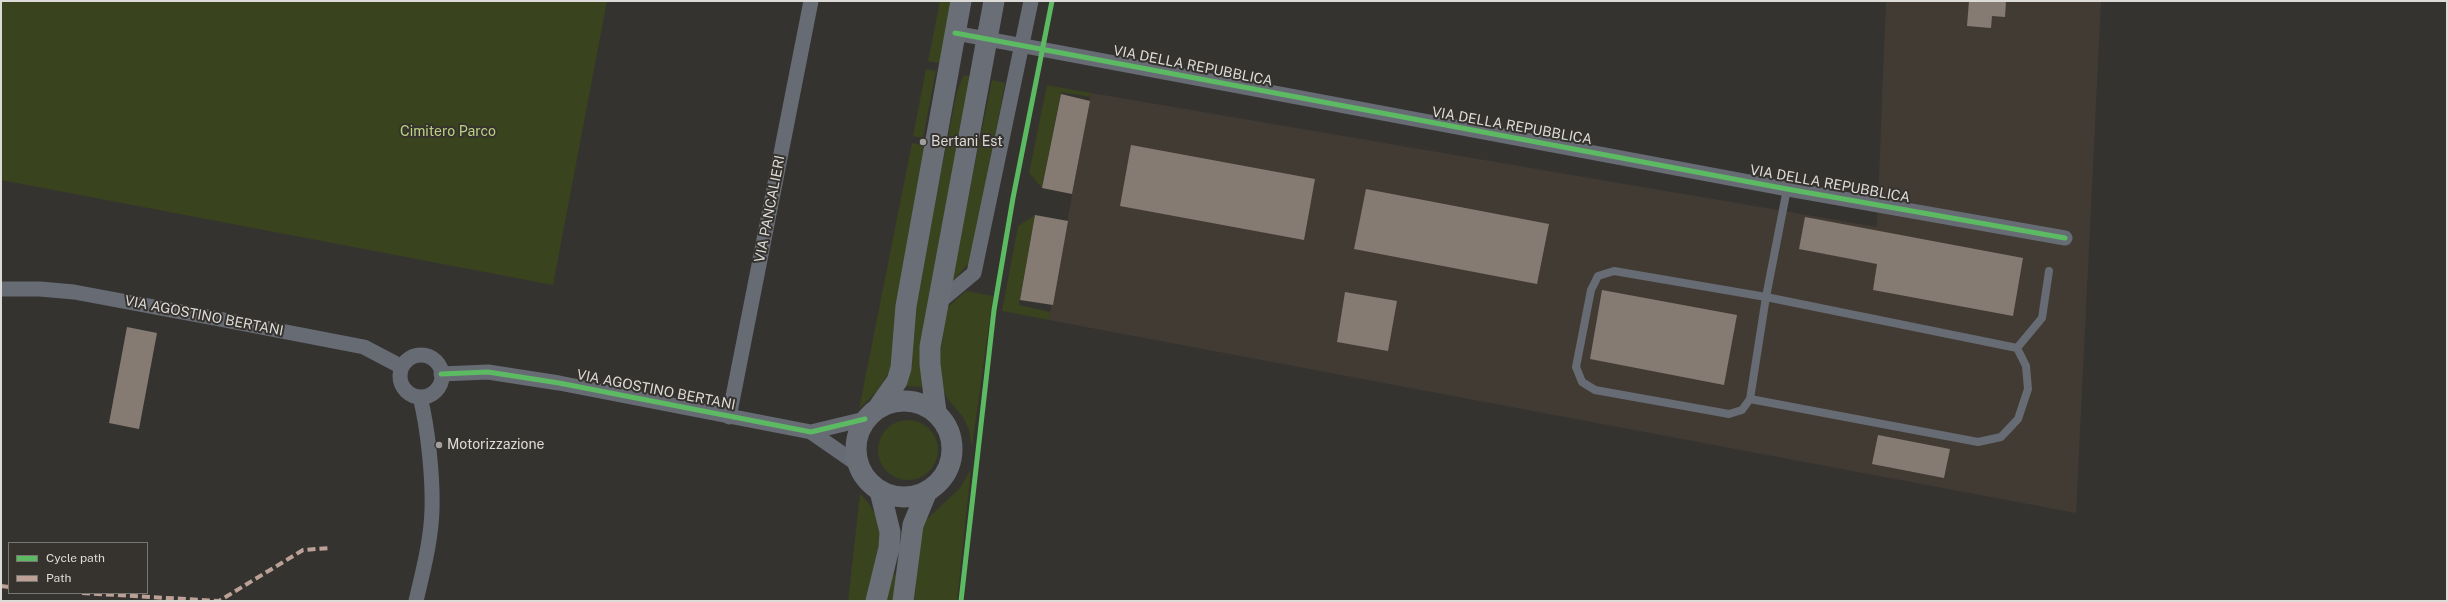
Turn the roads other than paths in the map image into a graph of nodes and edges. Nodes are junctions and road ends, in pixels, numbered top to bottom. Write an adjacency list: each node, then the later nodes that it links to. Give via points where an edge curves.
1 (811, 1): 21 (street, VIA PANCALIERI)
2 (961, 1): 5 (street)
3 (994, 1): 6 (street)
4 (1031, 1): 7 (street)
5 (955, 33): 6 (street, VIA DELLA REPUBBLICA); 20 (street, via 906,306 901,368 897,381)
6 (986, 38): 7 (street, VIA DELLA REPUBBLICA); 13 (street)
7 (1023, 45): 8 (street, VIA DELLA REPUBBLICA, via 1280,96); 13 (street, via 974,273)
8 (1787, 189): 9 (street, VIA DELLA REPUBBLICA); 12 (lane)
9 (2065, 238)
10 (2049, 271): 14 (lane, via 2042,318)
11 (1, 289): 15 (street, VIA AGOSTINO BERTANI, via 40,288 74,292 272,329 364,347)
12 (1766, 297): 14 (lane); 18 (lane); 18 (lane, via 1614,271 1598,276 1591,290 1576,367 1582,382 1595,390 1728,414 1742,410)
13 (938, 303): 19 (street, via 930,347)
14 (2017, 348): 18 (lane, via 2026,366 2028,389 2018,419 2002,437 1978,442)
15 (402, 367): 16 (street, via 409,359 422,355 436,362); 17 (street, via 401,383 406,391)
16 (441, 374): 17 (street, via 440,385 436,391); 21 (street, VIA AGOSTINO BERTANI, via 488,372 559,383)
17 (420, 397): 26 (street, via 424,413 432,510 429,544)
18 (1750, 399)
19 (936, 412): 20 (street, via 921,403 901,400); 25 (street, via 952,438 951,461 943,477)
20 (871, 414): 22 (street, VIA AGOSTINO BERTANI); 23 (street, via 857,439 856,451)
21 (729, 417): 22 (street, VIA AGOSTINO BERTANI)
22 (811, 432): 23 (street, VIA AGOSTINO BERTANI)
23 (860, 466): 24 (street, via 869,484)
24 (880, 491): 25 (street, via 902,497); 27 (street, via 890,537)
25 (927, 491): 28 (street, via 913,525)
26 (416, 601)
27 (876, 601)
28 (903, 601)

